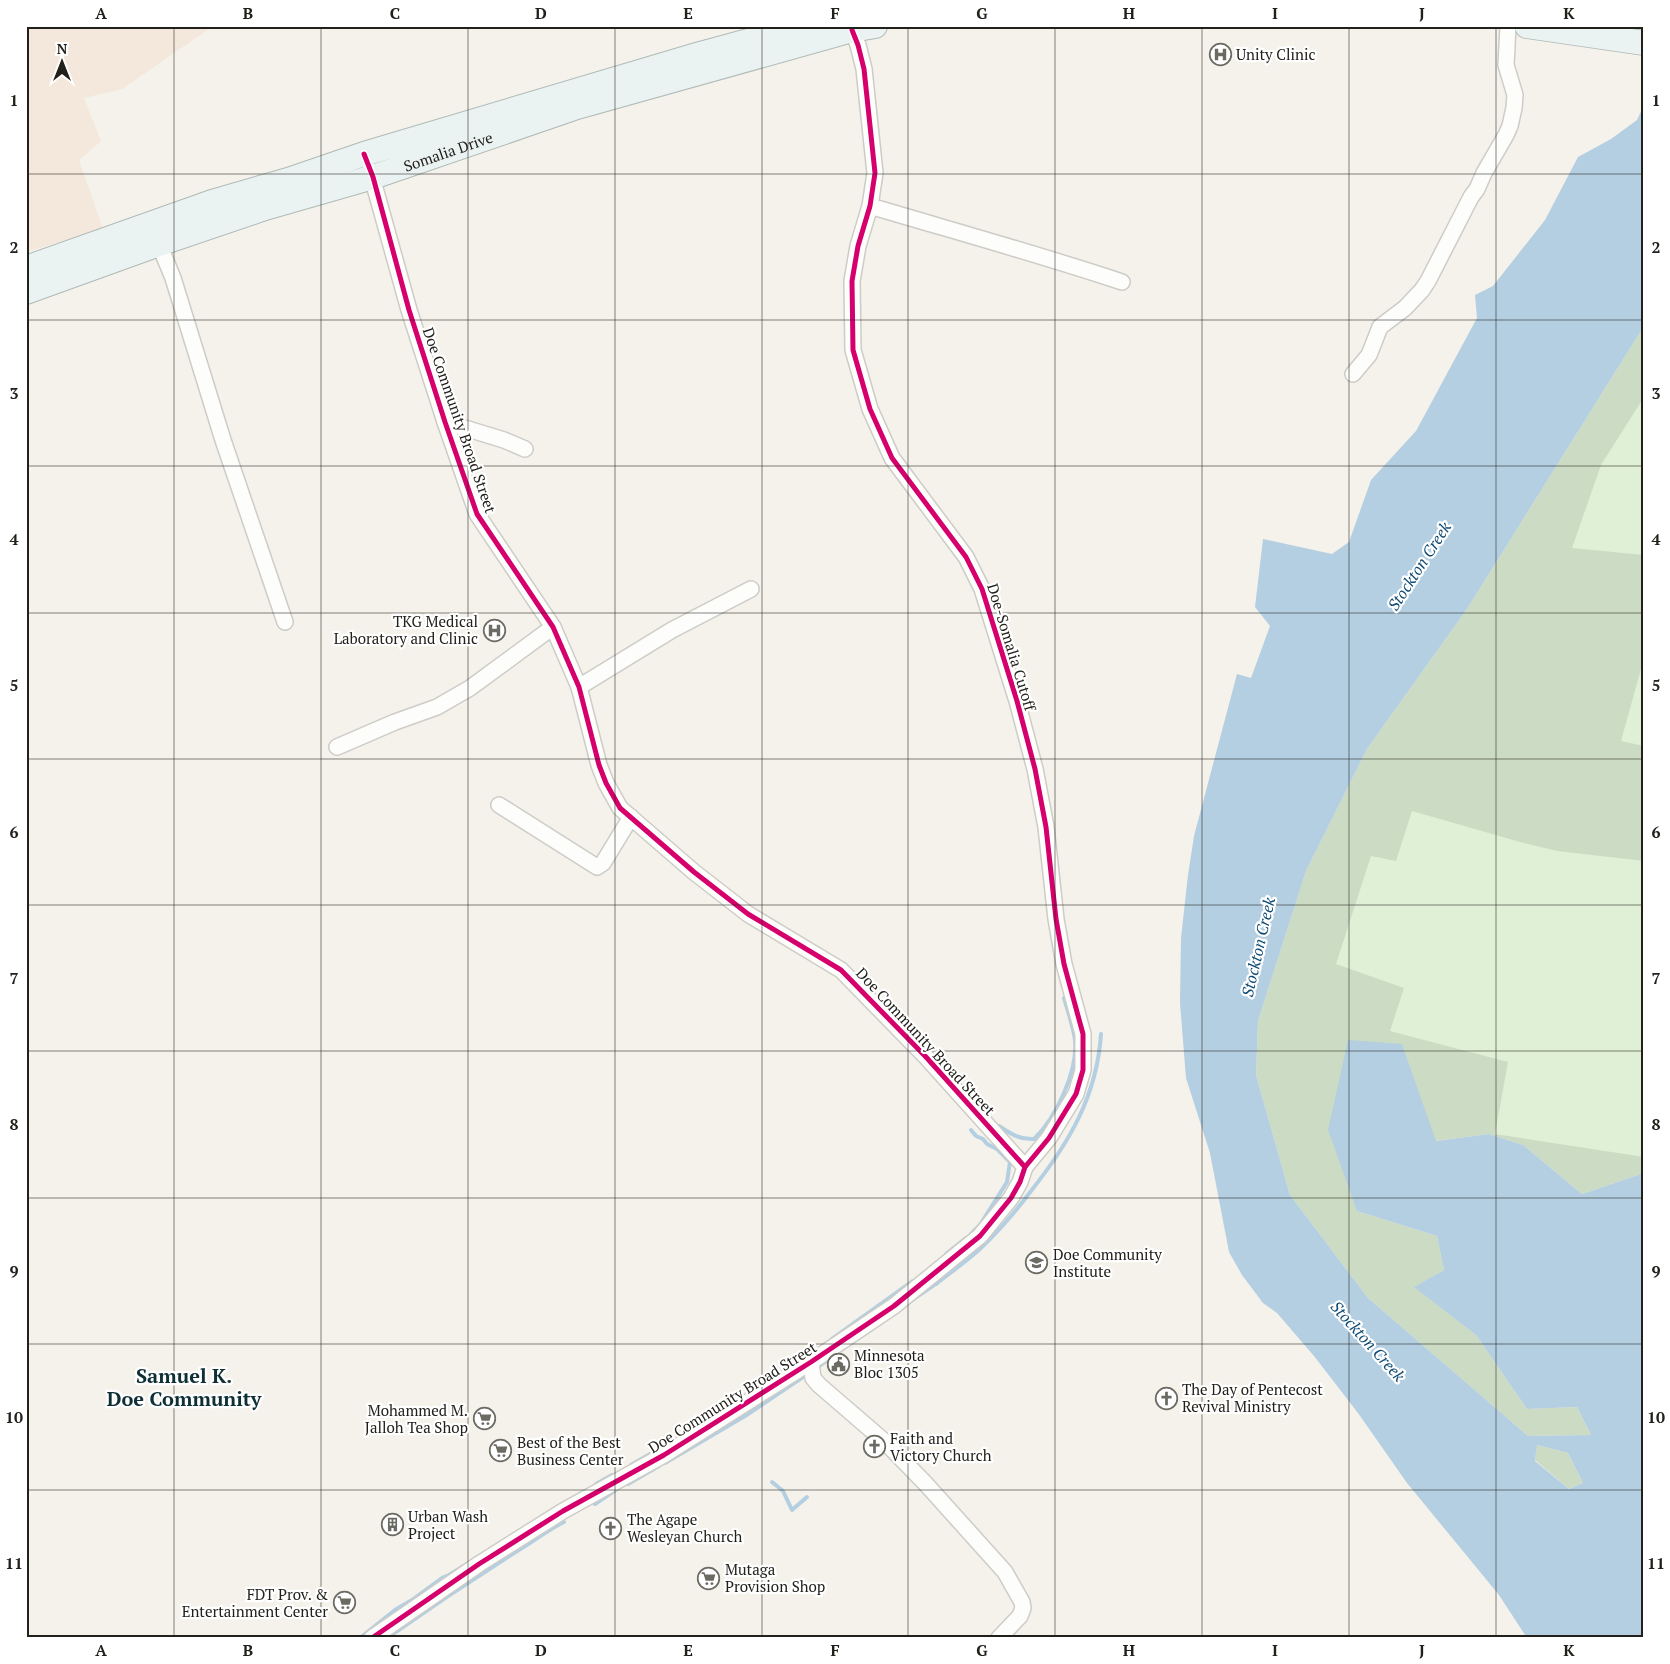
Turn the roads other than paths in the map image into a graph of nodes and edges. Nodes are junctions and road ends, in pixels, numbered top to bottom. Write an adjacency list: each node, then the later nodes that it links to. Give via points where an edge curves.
1 (803, 26): 6 (main road, Somalia Drive)
2 (1508, 26): 13 (street, via 1506,65 1515,95 1510,126 1428,282 1405,308 1380,327 1369,355)
3 (1527, 26): 5 (main road)
4 (863, 28): 7 (main road, Somalia Drive, via 577,107); 8 (street, Doe-Somalia Cutoff, via 858,45 864,69 875,173)
5 (1644, 43)
6 (364, 154): 7 (street, Doe Community Broad Street); 10 (main road, Somalia Drive, via 212,202)
7 (373, 177): 9 (main road, Somalia Drive, via 265,208); 14 (street, Doe Community Broad Street, via 409,310)
8 (870, 206): 11 (street); 23 (street, Doe-Somalia Cutoff, via 852,281 854,350 870,409 892,458 966,557 982,589 1035,769 1064,964 1083,1034 1083,1070 1076,1094 1049,1138)
9 (159, 244): 12 (main road, Somalia Drive); 17 (street, via 173,278 222,440)
10 (26, 268)
11 (1122, 282)
12 (26, 292)
13 (1353, 374)
14 (445, 422): 15 (street); 18 (street, Doe Community Broad Street, via 477,514)
15 (525, 448)
16 (751, 589): 19 (street, via 672,630)
17 (285, 622)
18 (553, 627): 19 (street, Doe Community Broad Street); 20 (street, via 470,688 437,707)
19 (579, 687): 22 (street, Doe Community Broad Street, via 606,783 620,808)
20 (338, 747)
21 (499, 805): 22 (street, via 597,867 603,863)
22 (631, 818): 23 (street, Doe Community Broad Street, via 748,914 841,970 926,1056)
23 (1025, 1167): 24 (street, Doe Community Broad Street, via 1011,1198 980,1236 894,1306)
24 (812, 1362): 25 (street, Doe Community Broad Street, via 664,1456 563,1511); 26 (street, via 813,1378 819,1385 884,1441 1005,1572 1023,1608)
25 (372, 1638)
26 (1000, 1638)

